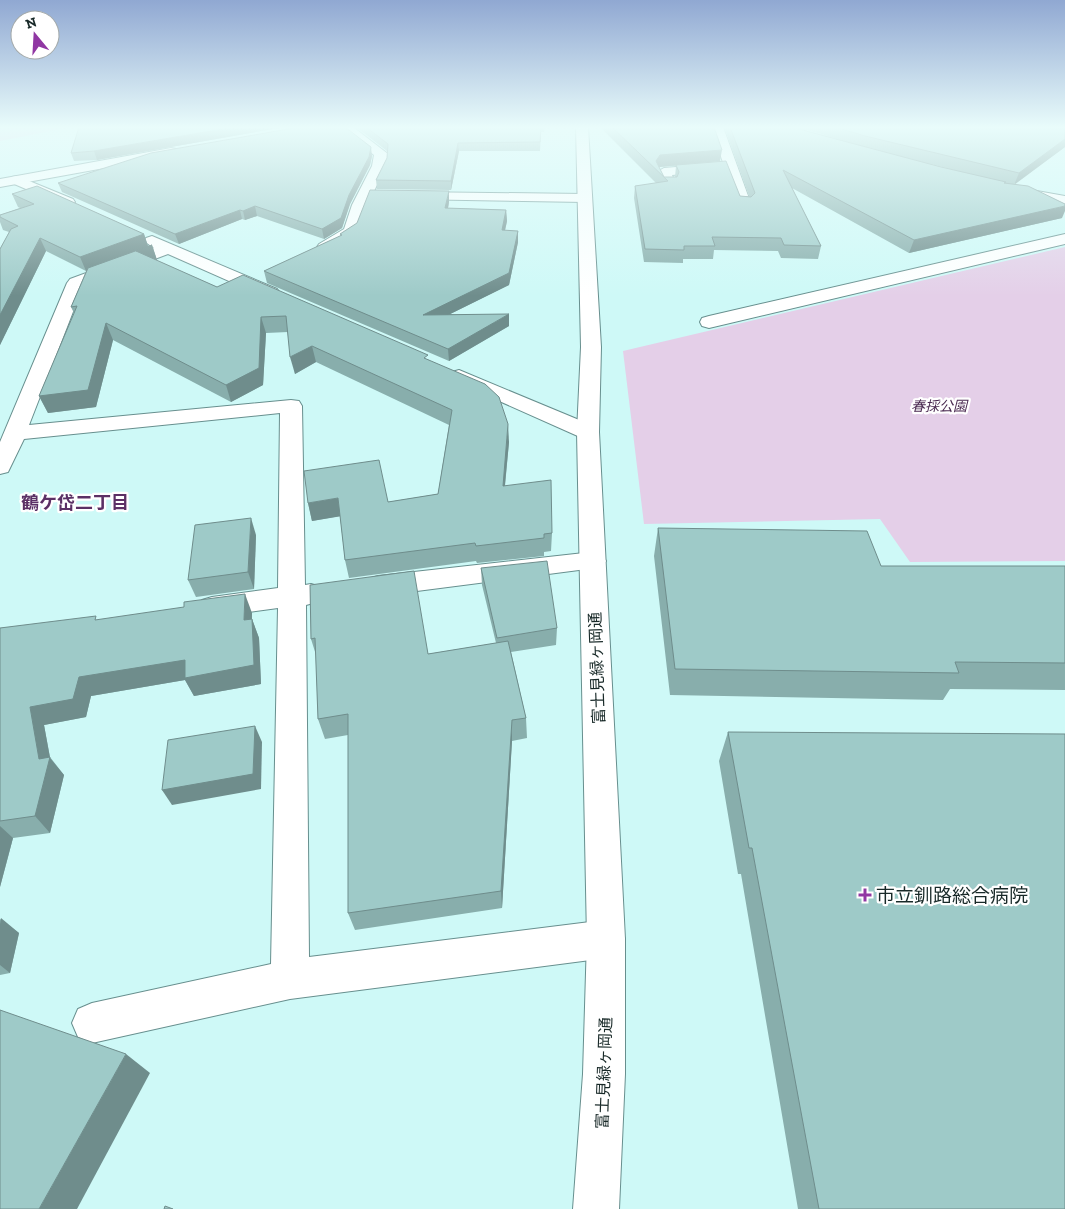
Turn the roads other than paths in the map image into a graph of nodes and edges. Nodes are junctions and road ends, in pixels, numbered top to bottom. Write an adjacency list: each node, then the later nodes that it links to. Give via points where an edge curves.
1 (15, 183): 10 (street)
2 (371, 183): 6 (street)
3 (584, 183): 7 (street, 富士見緑ヶ岡通)
4 (737, 183): 9 (street)
5 (1003, 189): 8 (street)
6 (366, 195): 7 (street); 14 (street, via 351,231)
7 (585, 198): 20 (street, 富士見緑ヶ岡通, via 591,347)
8 (1065, 200)
9 (744, 204)
10 (82, 208)
11 (132, 232): 13 (street)
12 (1065, 239): 18 (street)
13 (168, 248): 16 (street); 21 (street, via 76,283)
14 (309, 255)
15 (265, 275): 16 (street)
16 (248, 283): 17 (street)
17 (291, 302)
18 (709, 322)
19 (444, 369): 20 (street)
20 (588, 432): 23 (street, 富士見緑ヶ岡通)
21 (15, 433): 22 (street); 24 (street, via 291,406)
22 (0, 467)
23 (593, 561): 24 (street); 26 (street, 富士見緑ヶ岡通)
24 (292, 596): 25 (street); 27 (street)
25 (190, 610)
26 (606, 940): 27 (street); 29 (street, 富士見緑ヶ岡通, via 606,1019)
27 (290, 979): 28 (street)
28 (92, 1023)
29 (596, 1209)

